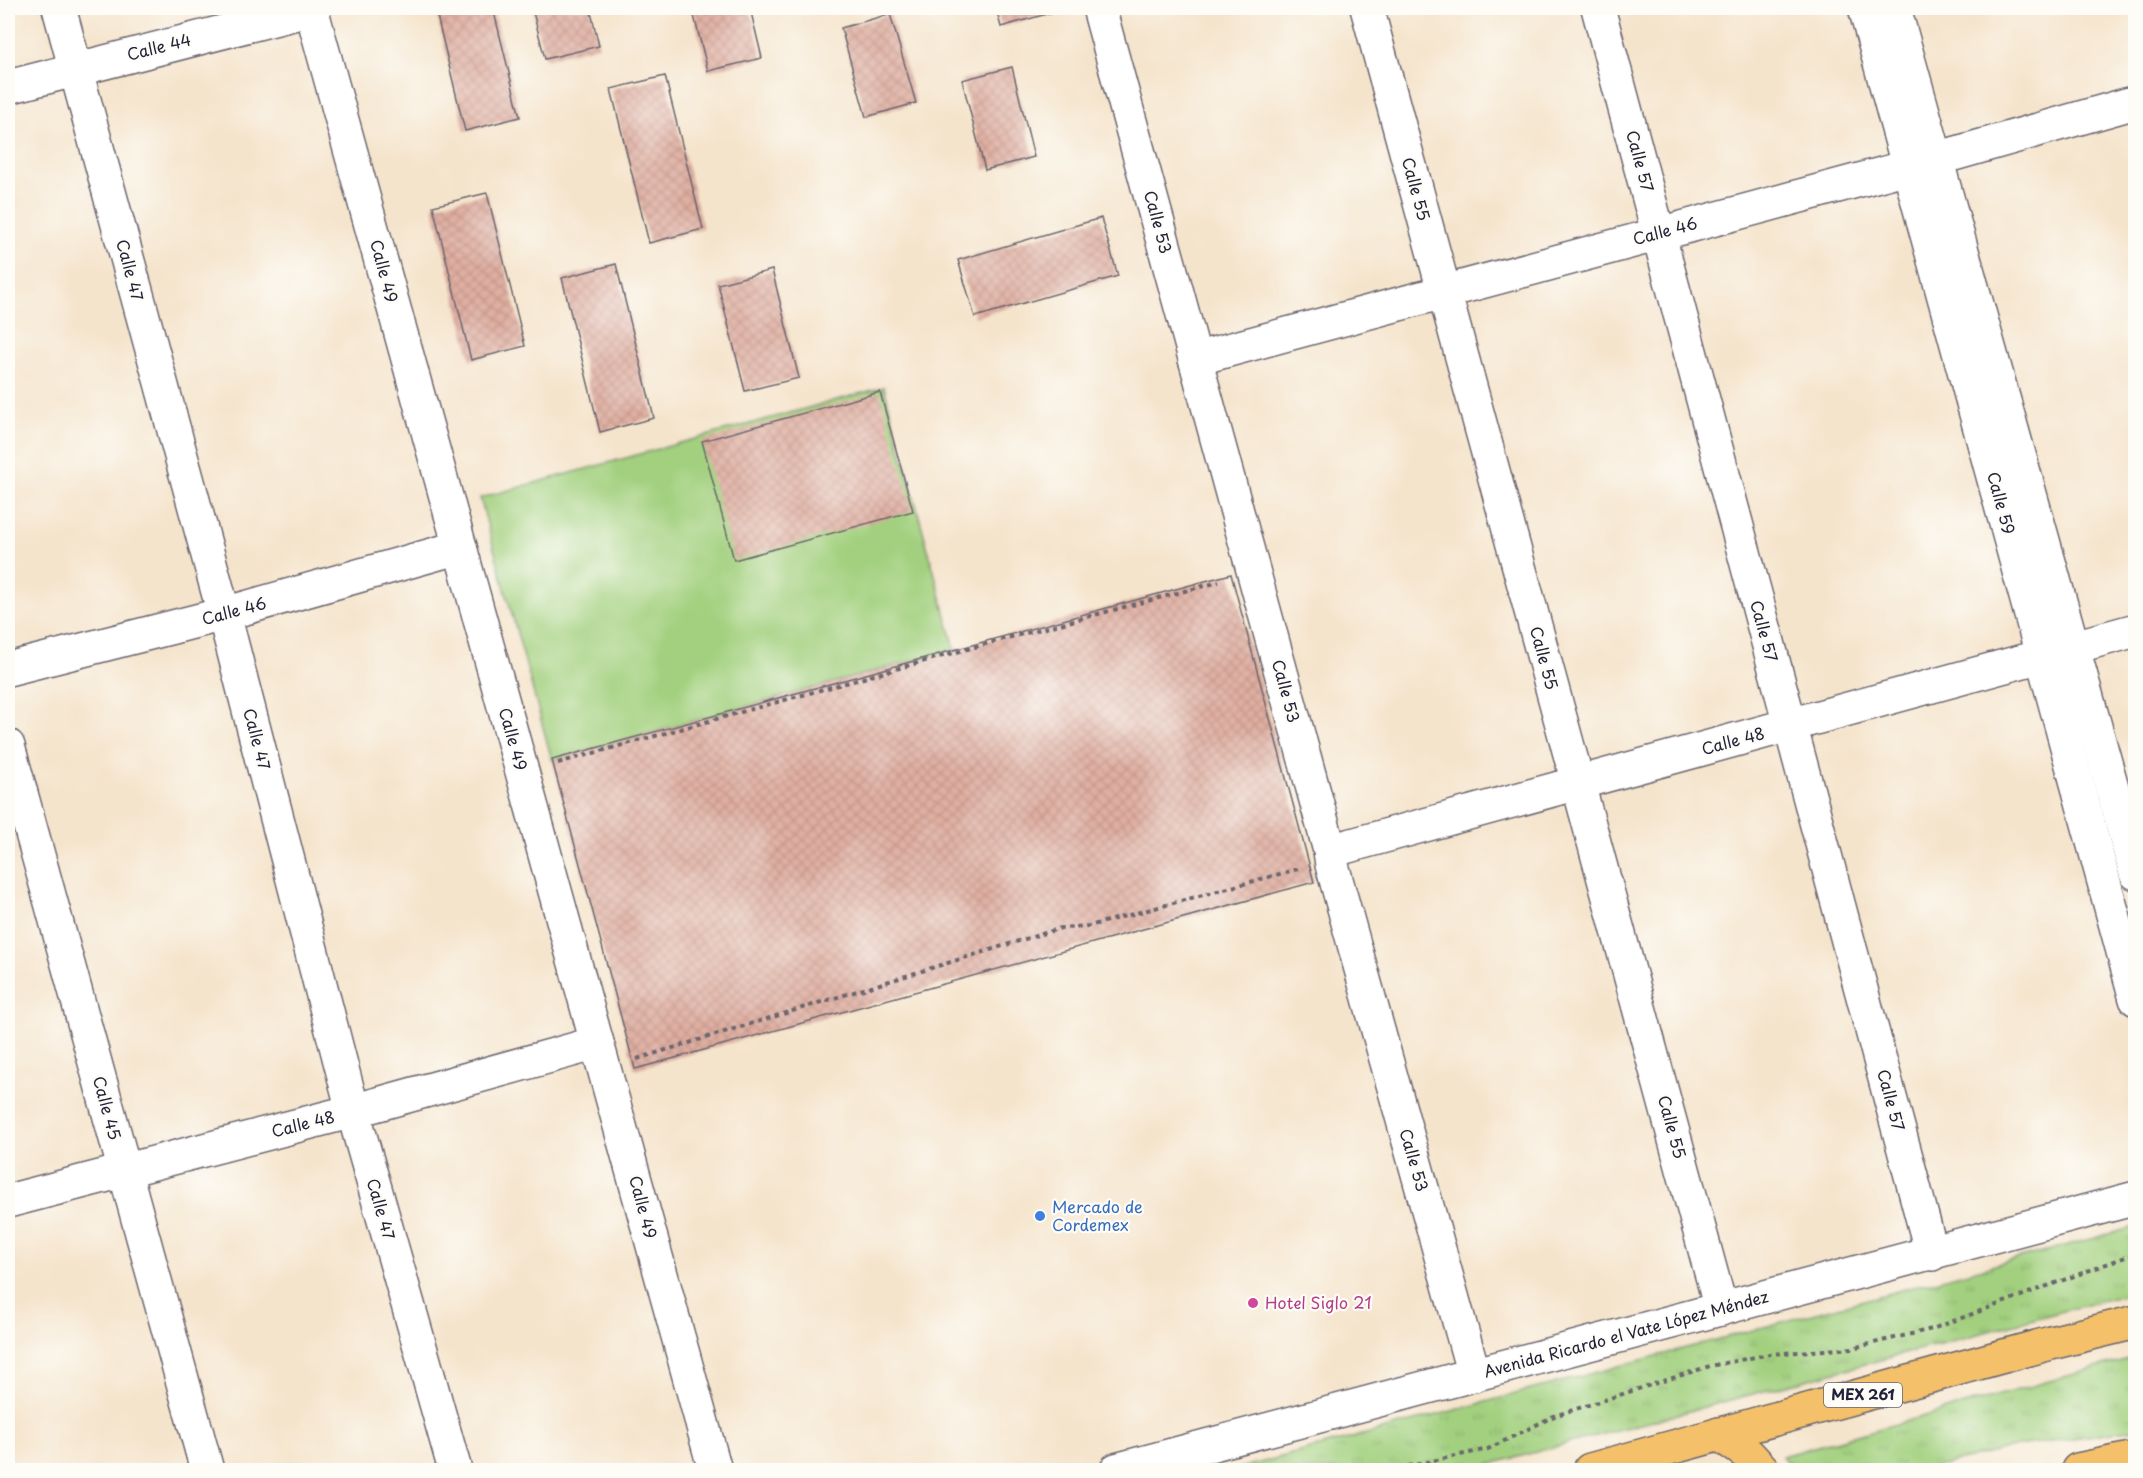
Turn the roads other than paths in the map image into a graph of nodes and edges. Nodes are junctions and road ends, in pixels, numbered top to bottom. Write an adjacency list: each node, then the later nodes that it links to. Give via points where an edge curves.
1 (59, 8): 8 (street, Calle 47)
2 (311, 8): 8 (street, Calle 44); 15 (street, Calle 49)
3 (1099, 8): 14 (street, Calle 53)
4 (1367, 8): 13 (street, Calle 55)
5 (1598, 8): 12 (street, Calle 57)
6 (1865, 8): 11 (street, Calle 59)
7 (1894, 8): 11 (street, Calle 59)
8 (75, 68): 9 (street, Calle 44); 16 (street, Calle 47)
9 (8, 87)
10 (2136, 102): 11 (street, Calle 46)
11 (1922, 163): 12 (street, Calle 46); 18 (street, Calle 59); 19 (street, Calle 59)
12 (1660, 232): 13 (street, Calle 46); 21 (street, Calle 57)
13 (1444, 291): 14 (street, Calle 46); 23 (street, Calle 55)
14 (1195, 359): 24 (street, Calle 53)
15 (460, 547): 16 (street, Calle 46); 27 (street, Calle 49)
16 (224, 615): 20 (street, Calle 46); 28 (street, Calle 47)
17 (2136, 630): 18 (street, Calle 48)
18 (2074, 647): 19 (street, Calle 48); 25 (street, Calle 59)
19 (2043, 656): 21 (street, Calle 48); 26 (street, Calle 59)
20 (8, 669)
21 (1789, 725): 23 (street, Calle 48); 32 (street, Calle 57)
22 (8, 746): 29 (street, Calle 45)
23 (1578, 783): 24 (street, Calle 48); 33 (street, Calle 55)
24 (1331, 858): 35 (street, Calle 53)
25 (2136, 873)
26 (2136, 999)
27 (601, 1056): 28 (street, Calle 48); 41 (street, Calle 49)
28 (354, 1111): 29 (street, Calle 48); 40 (street, Calle 47)
29 (123, 1170): 31 (street, Calle 48); 39 (street, Calle 45)
30 (2136, 1198): 32 (street, Avenida Ricardo el Vate López Méndez)
31 (8, 1201)
32 (1932, 1254): 33 (street, Avenida Ricardo el Vate López Méndez)
33 (1721, 1309): 35 (street, Avenida Ricardo el Vate López Méndez)
34 (2136, 1322): 36 (main road, MEX 261)
35 (1474, 1375): 42 (street, Avenida Ricardo el Vate López Méndez)
36 (1719, 1434): 43 (main road, MEX 261); 44 (main road)
37 (2136, 1458): 38 (main road)
38 (2090, 1469)
39 (207, 1470)
40 (455, 1470)
41 (715, 1470)
42 (1116, 1470)
43 (1590, 1470)
44 (1763, 1470)

